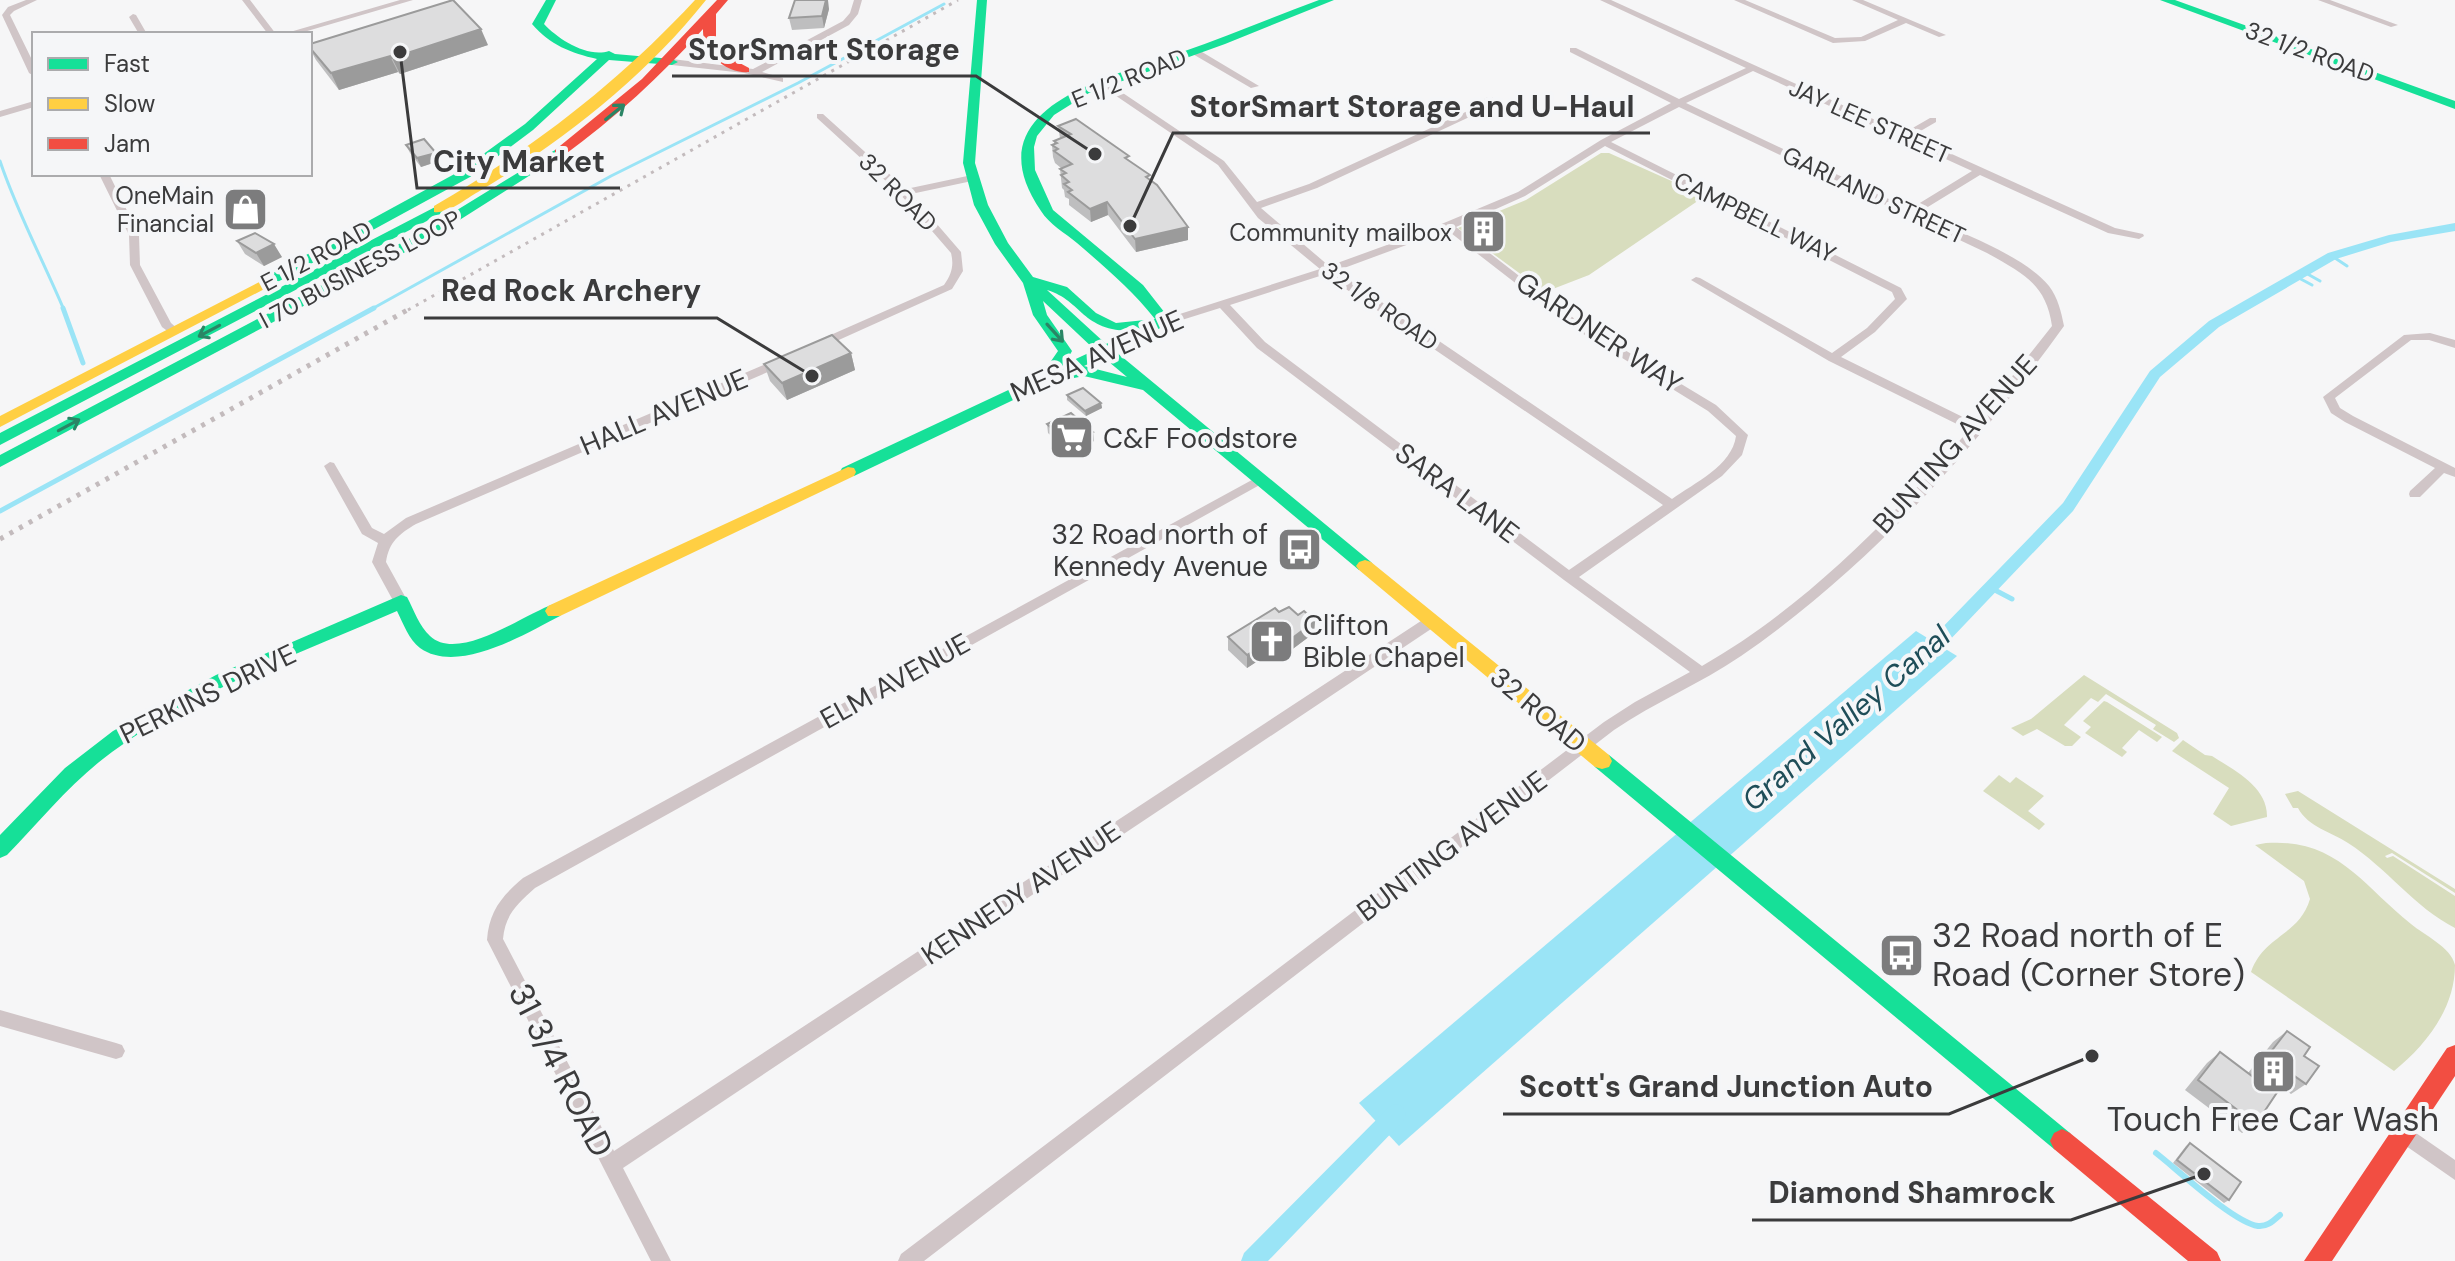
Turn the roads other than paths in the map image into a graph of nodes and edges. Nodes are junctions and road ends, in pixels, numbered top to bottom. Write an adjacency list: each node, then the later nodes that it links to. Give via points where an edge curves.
1 (33, 0): 29 (street, via 6,15)
2 (246, 0): 20 (street)
3 (371, 0): 15 (street)
4 (409, 0): 15 (street)
5 (551, 0): 25 (main road, via 538,24 545,37)
6 (858, 0): 30 (street, via 846,23)
7 (1329, 0): 24 (main road, E 1/2 ROAD)
8 (1604, 0): 28 (street, JAY LEE STREET)
9 (1738, 0): 17 (street, via 1846,43 1867,40)
10 (1856, 0): 17 (street)
11 (2165, 0): 37 (main road, 32 1/2 ROAD)
12 (2322, 0): 18 (street)
13 (713, 4): 26 (main road, I 70 BUSINESS LOOP); 27 (main road, I 70 BUSINESS LOOP); 30 (main road, via 708,46)
14 (981, 8): 45 (main road, 32 ROAD, via 969,124)
15 (378, 9): 21 (street)
16 (133, 17): 19 (street)
17 (1905, 20): 22 (street)
18 (2394, 25)
19 (142, 32)
20 (270, 32)
21 (294, 32)
22 (1942, 35)
23 (1573, 50): 35 (street, GARLAND STREET)
24 (1194, 51): 32 (main road, E 1/2 ROAD); 33 (street)
25 (609, 54): 26 (main road); 57 (main road, E 1/2 ROAD, via 521,134 465,174)
26 (650, 59): 27 (main road); 67 (main road, I 70 BUSINESS LOOP, one-way to 67, via 569,127 491,180)
27 (672, 62): 30 (street); 68 (main road, I 70 BUSINESS LOOP, one-way to 27, via 521,180 602,122)
28 (1753, 68): 35 (street, MESA AVENUE); 41 (street, JAY LEE STREET)
29 (32, 69)
30 (750, 71): 31 (street)
31 (780, 80)
32 (1105, 85): 47 (street, 32 1/8 ROAD, via 1207,151); 56 (main road, E 1/2 ROAD, via 1057,108 1036,127 1028,148 1030,173 1048,212 1138,288)
33 (1254, 86)
34 (1490, 99): 47 (street, via 1475,111 1326,180)
35 (1680, 104): 42 (street, MESA AVENUE); 48 (street, GARLAND STREET)
36 (32, 105): 38 (street)
37 (2455, 105)
38 (0, 114)
39 (820, 116): 46 (street, 32 ROAD)
40 (1933, 120): 41 (street)
41 (1904, 137): 43 (street, JAY LEE STREET)
42 (1604, 142): 49 (street, MESA AVENUE, via 1549,181); 62 (street, CAMPBELL WAY, via 1897,290 1901,299)
43 (1979, 171): 48 (street); 50 (street, JAY LEE STREET, via 2112,231)
44 (105, 176): 57 (street, via 134,235 135,265)
45 (972, 178): 46 (street); 52 (main road, 32 ROAD, via 995,234)
46 (904, 192): 59 (street, 32 ROAD, via 956,252 957,277 925,299)
47 (1256, 206): 51 (street, 32 1/8 ROAD)
48 (1912, 212): 54 (street, GARLAND STREET, via 2029,273)
49 (1447, 225): 51 (street, MESA AVENUE); 73 (street, GARDNER WAY, via 1576,325 1724,417 1742,435 1742,446 1726,466)
50 (2139, 236)
51 (1327, 270): 55 (street, MESA AVENUE); 73 (street, 32 1/8 ROAD)
52 (1028, 280): 56 (main road, via 1062,290 1091,316 1114,327); 60 (main road, 32 ROAD); 63 (main road, one-way to 63, via 1041,317 1066,348 1062,360)
53 (1696, 280): 62 (street)
54 (2056, 303): 66 (street, BUNTING AVENUE, via 2058,326)
55 (1222, 304): 56 (street, MESA AVENUE); 75 (street, SARA LANE, via 1261,345)
56 (1165, 322): 60 (main road, MESA AVENUE)
57 (174, 331): 65 (main road, E 1/2 ROAD)
58 (2455, 344): 70 (street, via 2430,336 2408,337 2329,397 2349,419)
59 (811, 348)
60 (1104, 350): 63 (main road, MESA AVENUE); 64 (main road, 32 ROAD)
61 (797, 354): 74 (street, HALL AVENUE, via 411,521)
62 (1833, 358): 66 (street)
63 (1041, 379): 64 (main road, via 1084,371); 76 (main road, MESA AVENUE, via 500,637 444,651 424,642)
64 (1149, 387): 71 (main road, 32 ROAD)
65 (0, 422)
66 (1975, 428): 78 (street, BUNTING AVENUE, via 1909,503 1803,600)
67 (0, 440)
68 (0, 462)
69 (330, 466): 74 (street, via 367,531)
70 (2449, 470): 72 (street)
71 (1261, 479): 77 (main road, 32 ROAD); 81 (street, ELM AVENUE)
72 (2415, 494)
73 (1673, 506): 75 (street)
74 (384, 540): 76 (street, via 379,562)
75 (1569, 577): 78 (street, SARA LANE)
76 (401, 602): 80 (main road, PERKINS DRIVE, via 187,699 117,737)
77 (1432, 621): 79 (main road, 32 ROAD); 86 (street, KENNEDY AVENUE)
78 (1701, 672): 79 (street, BUNTING AVENUE, via 1638,705)
79 (1582, 747): 89 (street, BUNTING AVENUE); 90 (main road, 32 ROAD)
80 (0, 849)
81 (529, 883): 86 (street, 31 3/4 ROAD, via 496,919 495,940)
82 (0, 1018): 83 (street)
83 (116, 1051)
84 (2455, 1056): 85 (main road)
85 (2403, 1133): 87 (street); 91 (main road)
86 (610, 1165): 88 (street, 31 3/4 ROAD)
87 (2455, 1171)
88 (661, 1261)
89 (908, 1261)
90 (2208, 1261)
91 (2317, 1261)

